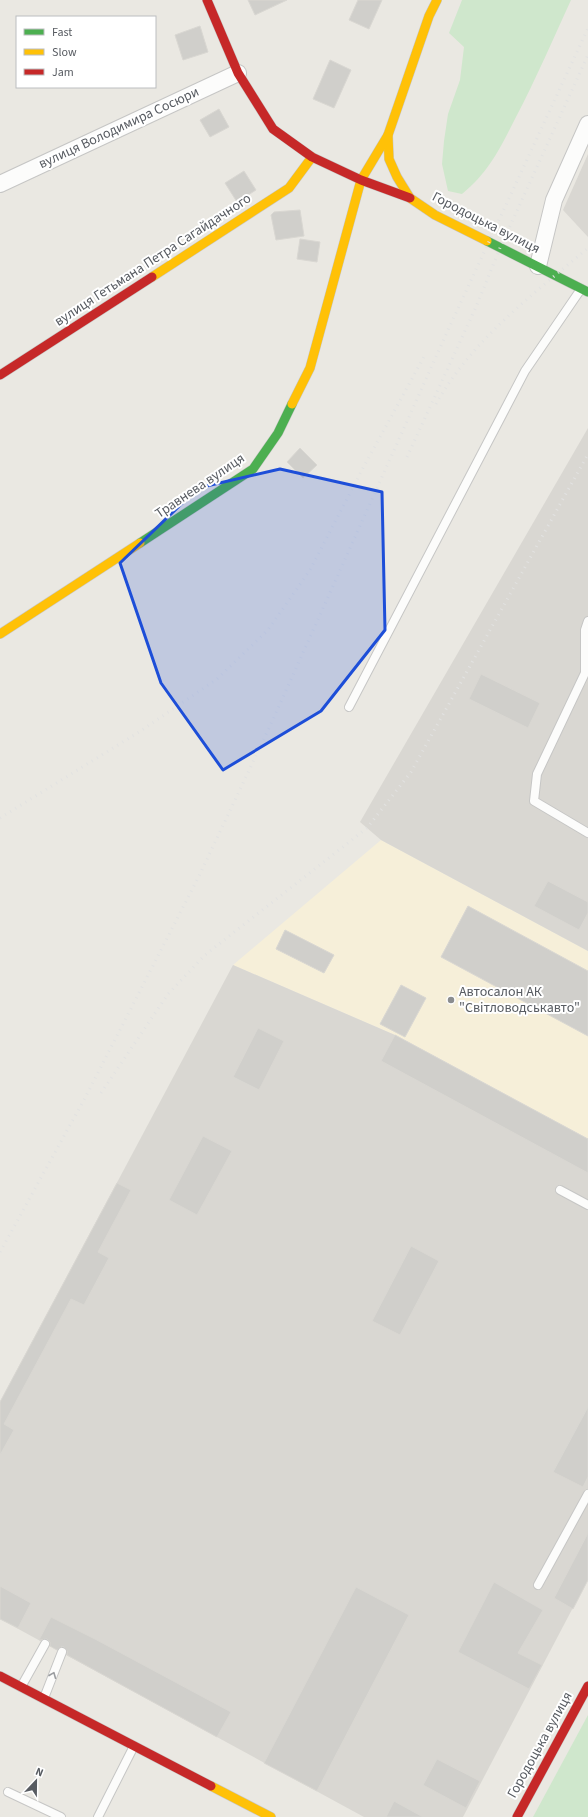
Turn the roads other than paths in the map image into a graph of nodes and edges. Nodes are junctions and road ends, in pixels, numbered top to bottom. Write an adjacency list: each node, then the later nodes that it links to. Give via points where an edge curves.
1 (207, 0): 3 (street)
2 (437, 0): 5 (street, Городоцька вулиця, via 429,16)
3 (238, 73): 6 (street, via 273,129); 8 (street, вулиця Володимира Сосюри)
4 (588, 124): 10 (street, via 554,200)
5 (388, 135): 7 (street, Травнева вулиця); 9 (street, Городоцька вулиця, via 389,159)
6 (312, 157): 7 (street); 12 (street, вулиця Гетьмана Петра Сагайдачного, via 289,188)
7 (361, 180): 9 (street); 14 (street, Травнева вулиця, via 310,368 278,433 253,469)
8 (0, 184)
9 (410, 198): 10 (street, Городоцька вулиця, via 435,216)
10 (538, 266): 11 (street, Городоцька вулиця)
11 (585, 290): 15 (lane, via 525,371)
12 (0, 376)
13 (588, 621): 16 (lane, via 585,630 585,674 537,774 534,801)
14 (0, 634)
15 (348, 707)
16 (588, 833)
17 (560, 1190): 18 (lane)
18 (588, 1205)
19 (588, 1494): 20 (lane)
20 (538, 1585)
21 (45, 1644): 25 (lane)
22 (62, 1652): 26 (lane, one-way to 22)
23 (0, 1676): 25 (street)
24 (588, 1686): 32 (street, Городоцька вулиця)
25 (21, 1687): 26 (street)
26 (43, 1699): 27 (street)
27 (134, 1746): 30 (lane); 31 (street)
28 (8, 1792): 29 (lane)
29 (61, 1817)
30 (98, 1817)
31 (271, 1817)
32 (517, 1817)

